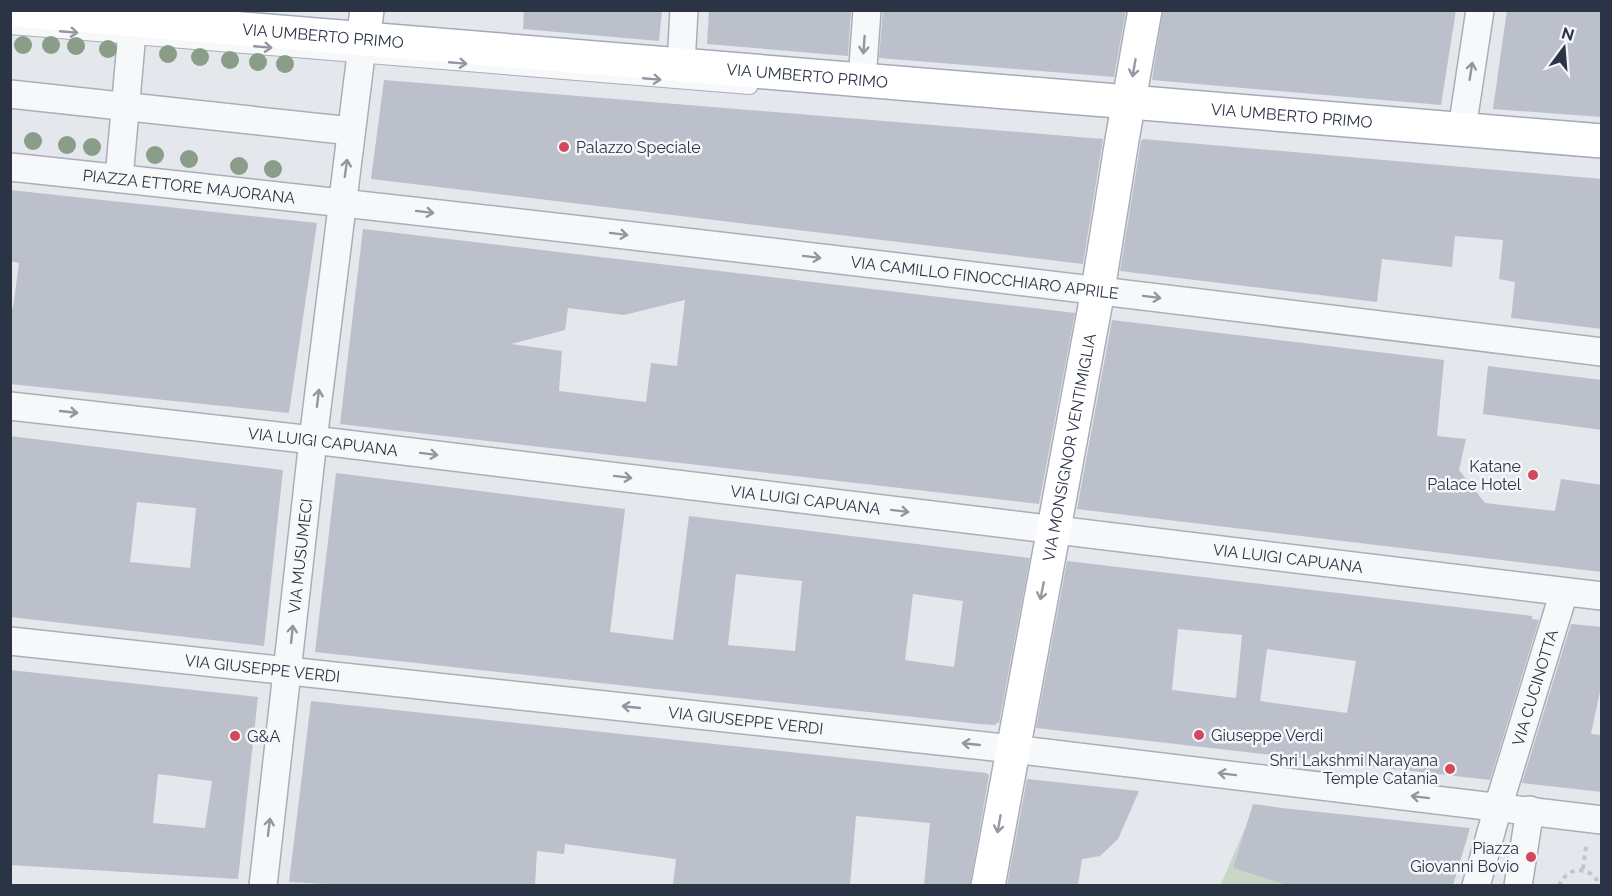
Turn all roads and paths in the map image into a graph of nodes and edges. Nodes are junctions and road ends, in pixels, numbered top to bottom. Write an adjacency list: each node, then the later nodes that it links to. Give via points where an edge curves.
1 (14, 10): 6 (main road, VIA UMBERTO PRIMO)
2 (684, 10): 9 (street)
3 (867, 10): 10 (street, one-way to 10)
4 (1145, 10): 14 (main road, VIA MONSIGNOR VENTIMIGLIA, one-way to 14)
5 (1480, 10): 15 (street, one-way to 5)
6 (133, 22): 7 (lane, one-way to 6); 8 (main road, VIA UMBERTO PRIMO); 13 (street)
7 (10, 27)
8 (364, 30): 9 (main road, VIA UMBERTO PRIMO); 11 (lane, one-way to 11); 16 (street, VIA MUSUMECI)
9 (681, 65): 10 (main road, VIA UMBERTO PRIMO)
10 (862, 80): 14 (main road, VIA UMBERTO PRIMO)
11 (760, 88)
12 (10, 94): 13 (street)
13 (125, 106): 16 (street); 19 (street)
14 (1128, 114): 15 (main road, VIA UMBERTO PRIMO); 21 (main road, VIA MONSIGNOR VENTIMIGLIA)
15 (1462, 129): 17 (main road, VIA UMBERTO PRIMO)
16 (351, 131): 20 (street, VIA MUSUMECI, one-way to 16)
17 (1602, 141)
18 (10, 166): 19 (street, PIAZZA ETTORE MAJORANA)
19 (119, 178): 20 (street, PIAZZA ETTORE MAJORANA)
20 (349, 211): 21 (street, VIA CAMILLO FINOCCHIARO APRILE, one-way to 21); 24 (street, VIA MUSUMECI, one-way to 20)
21 (1098, 290): 22 (street, VIA CAMILLO FINOCCHIARO APRILE, one-way to 22); 25 (main road, VIA MONSIGNOR VENTIMIGLIA)
22 (1602, 352)
23 (10, 406): 24 (street, VIA LUIGI CAPUANA, one-way to 24)
24 (313, 440): 25 (street, VIA LUIGI CAPUANA, one-way to 25); 29 (street, VIA MUSUMECI, one-way to 24)
25 (1053, 530): 26 (street, VIA LUIGI CAPUANA); 30 (main road, VIA MONSIGNOR VENTIMIGLIA, one-way to 30)
26 (1564, 592): 27 (street, VIA LUIGI CAPUANA); 31 (street, VIA CUCINOTTA)
27 (1602, 597)
28 (10, 641): 29 (street, VIA GIUSEPPE VERDI)
29 (288, 670): 30 (street, VIA GIUSEPPE VERDI, one-way to 29); 35 (street, VIA MUSUMECI, one-way to 29)
30 (1013, 749): 31 (street, VIA GIUSEPPE VERDI, one-way to 30); 36 (main road, VIA MONSIGNOR VENTIMIGLIA, one-way to 36)
31 (1494, 797): 32 (street); 37 (street)
32 (1530, 810): 33 (street); 38 (street)
33 (1594, 828): 34 (path)
34 (1583, 869): 39 (path, via 1569,872); 40 (path, via 1594,875)
35 (263, 885)
36 (987, 885)
37 (1476, 885)
38 (1518, 885)
39 (1559, 885)
40 (1600, 885)

